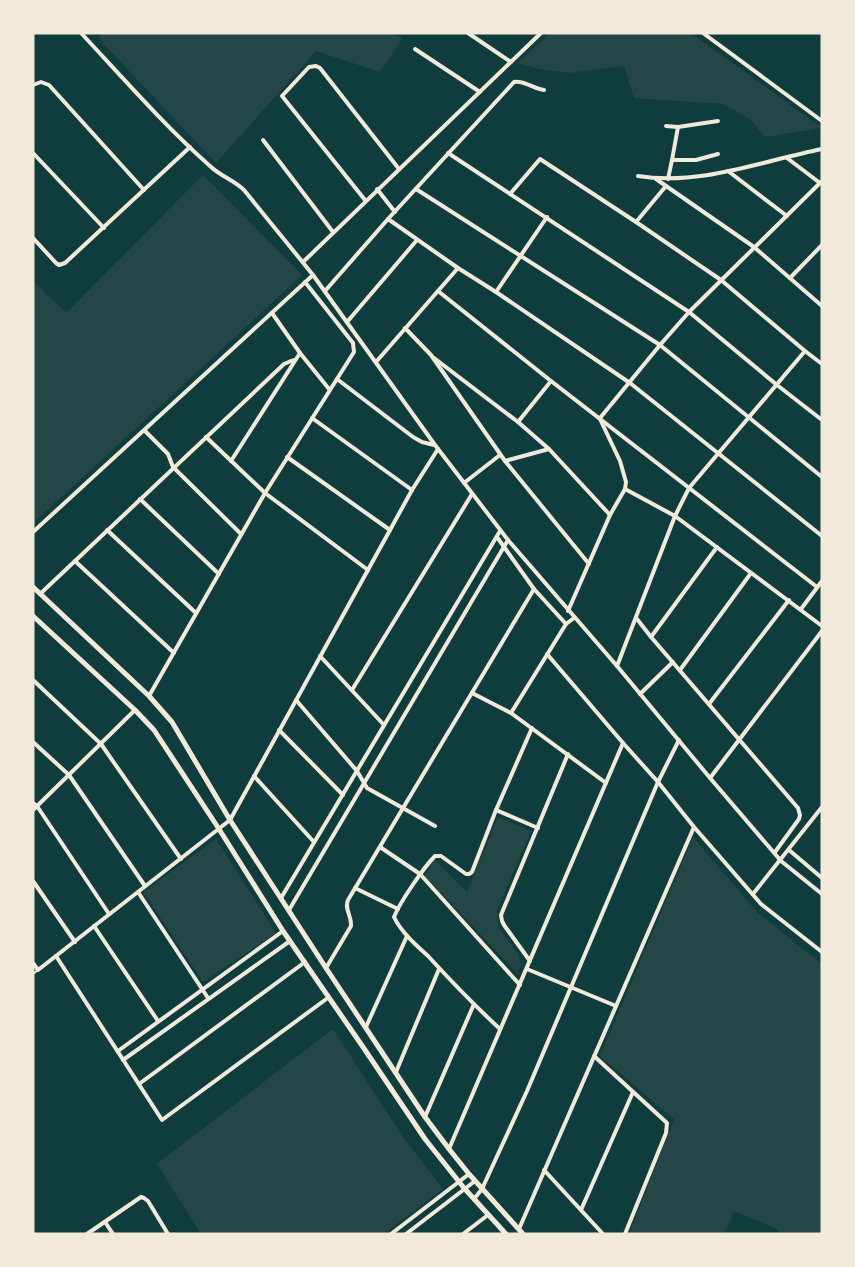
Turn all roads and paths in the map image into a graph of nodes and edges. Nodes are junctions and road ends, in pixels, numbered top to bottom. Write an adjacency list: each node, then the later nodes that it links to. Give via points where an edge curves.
1 (81, 33): 15 (street)
2 (468, 33): 6 (street)
3 (542, 33): 6 (street)
4 (703, 33): 11 (street)
5 (415, 49): 9 (street)
6 (511, 62): 9 (street)
7 (33, 85): 31 (street, via 50,85)
8 (544, 90): 18 (street, via 514,82)
9 (480, 92): 22 (street)
10 (718, 121): 13 (street)
11 (822, 121)
12 (666, 126): 13 (street)
13 (678, 126): 21 (street)
14 (263, 140): 40 (street)
15 (190, 147): 31 (street); 46 (street, via 215,171 244,190)
16 (822, 149): 20 (street)
17 (33, 153): 39 (street)
18 (448, 153): 30 (street); 32 (street)
19 (718, 154): 21 (street, via 696,160)
20 (787, 158): 23 (street); 27 (street)
21 (672, 160): 25 (street)
22 (399, 169): 29 (street); 33 (street, via 319,67 309,67 282,96)
23 (728, 171): 25 (street); 35 (street)
24 (638, 176): 26 (street)
25 (668, 178): 26 (street)
26 (656, 179): 28 (street)
27 (821, 182): 35 (street)
28 (666, 186): 38 (street); 44 (street)
29 (377, 189): 33 (street); 34 (street)
30 (417, 189): 34 (street); 45 (street)
31 (144, 190): 39 (street)
32 (510, 194): 36 (street); 38 (street, via 540,159)
33 (365, 201): 40 (street)
34 (395, 212): 37 (street)
35 (787, 216): 44 (street)
36 (547, 218): 45 (street); 56 (street)
37 (388, 219): 42 (street); 52 (street)
38 (636, 222): 50 (street)
39 (104, 228): 41 (street, via 62,265)
40 (333, 232): 46 (street)
41 (33, 238)
42 (417, 240): 47 (street); 58 (street)
43 (822, 245): 49 (street)
44 (754, 247): 49 (street); 50 (street)
45 (520, 255): 54 (street); 60 (street)
46 (303, 262): 48 (street)
47 (458, 268): 53 (street); 54 (street)
48 (314, 275): 51 (street); 52 (street)
49 (790, 278): 55 (street)
50 (721, 280): 56 (street); 61 (street)
51 (305, 282): 57 (street); 69 (street, via 354,348)
52 (325, 291): 58 (street)
53 (438, 291): 59 (street); 70 (street)
54 (496, 291): 71 (street)
55 (822, 306)
56 (689, 312): 60 (street); 72 (street)
57 (272, 313): 62 (street); 79 (street)
58 (347, 322): 67 (street)
59 (405, 328): 64 (street); 67 (street)
60 (660, 345): 71 (street); 76 (street)
61 (805, 351): 65 (street); 72 (street)
62 (300, 353): 66 (street); 73 (street)
63 (822, 353): 65 (street)
64 (430, 355): 78 (street); 84 (street)
65 (816, 359): 68 (street)
66 (296, 360): 80 (street, via 284,364); 86 (street)
67 (376, 362): 81 (street)
68 (822, 364)
69 (337, 379): 73 (street); 81 (street, via 413,437)
70 (551, 381): 75 (street); 78 (street)
71 (630, 383): 75 (street); 83 (street)
72 (777, 385): 76 (street); 77 (street)
73 (330, 389): 74 (street)
74 (312, 418): 85 (street); 93 (street)
75 (600, 418): 91 (street); 92 (street, via 620,461)
76 (748, 418): 83 (street); 89 (street)
77 (822, 420)
78 (518, 422): 82 (street)
79 (145, 431): 88 (street, via 168,454); 102 (street)
80 (206, 437): 86 (street); 88 (street)
81 (437, 448): 90 (street); 93 (street)
82 (549, 449): 87 (street); 97 (street)
83 (718, 453): 91 (street); 104 (street)
84 (501, 455): 87 (street); 90 (street)
85 (287, 457): 94 (street); 100 (street)
86 (231, 461): 94 (street)
87 (505, 461): 110 (street)
88 (173, 467): 96 (street); 103 (street)
89 (822, 477)
90 (464, 483): 95 (street)
91 (688, 488): 98 (street); 116 (street)
92 (625, 489): 97 (street); 98 (street)
93 (412, 490): 100 (street)
94 (265, 493): 103 (street); 111 (street)
95 (472, 494): 101 (street); 137 (street)
96 (140, 499): 99 (street); 113 (street)
97 (610, 515): 110 (street)
98 (675, 516): 108 (street); 125 (street)
99 (107, 530): 109 (street); 122 (street)
100 (390, 530): 111 (street)
101 (500, 531): 105 (street); 106 (street)
102 (33, 532)
103 (242, 534): 113 (street)
104 (822, 536)
105 (497, 537): 107 (street); 145 (street)
106 (507, 540): 107 (street); 121 (street)
107 (503, 546): 117 (street); 159 (street)
108 (717, 547): 112 (street); 129 (street)
109 (75, 561): 118 (street); 130 (street)
110 (589, 564): 121 (street)
111 (368, 570): 132 (street)
112 (751, 573): 119 (street); 135 (street)
113 (219, 574): 122 (street)
114 (822, 581): 116 (street)
115 (33, 587): 118 (street)
116 (817, 587): 120 (street)
117 (534, 589): 126 (street); 138 (street)
118 (40, 594): 140 (street)
119 (789, 600): 120 (street); 142 (street)
120 (801, 609): 127 (street)
121 (568, 611): 124 (street)
122 (196, 613): 130 (street)
123 (33, 616): 143 (street)
124 (574, 618): 126 (street); 134 (street)
125 (637, 618): 129 (street); 134 (street)
126 (566, 624): 131 (street)
127 (822, 626)
128 (822, 631): 148 (street)
129 (651, 638): 133 (street)
130 (174, 653): 140 (street)
131 (547, 654): 144 (street); 151 (street)
132 (320, 656): 137 (street); 141 (street)
133 (673, 662): 135 (street); 139 (street)
134 (617, 666): 139 (street)
135 (680, 670): 142 (street)
136 (33, 680): 152 (street)
137 (352, 690): 145 (street)
138 (472, 693): 144 (street); 164 (street)
139 (640, 694): 149 (street)
140 (149, 696): 166 (street, via 172,722)
141 (296, 700): 147 (street); 154 (street)
142 (710, 704): 148 (street)
143 (135, 710): 152 (street); 170 (street, via 161,740)
144 (511, 713): 146 (street)
145 (384, 725): 154 (street)
146 (532, 728): 153 (street); 165 (street)
147 (279, 730): 156 (street); 161 (street)
148 (740, 739): 157 (street); 174 (street, via 798,808 799,819)
149 (679, 740): 157 (street); 158 (street)
150 (33, 742): 155 (street)
151 (623, 743): 158 (street); 160 (street)
152 (101, 744): 155 (street); 175 (street)
153 (568, 754): 160 (street); 169 (street)
154 (357, 771): 159 (street); 161 (street)
155 (69, 775): 162 (street); 180 (street)
156 (254, 776): 166 (street); 171 (street)
157 (710, 778): 174 (street)
158 (658, 782): 168 (street); 205 (street)
159 (363, 783): 164 (street); 187 (street)
160 (606, 783): 196 (street)
161 (342, 795): 171 (street)
162 (34, 806): 188 (street)
163 (822, 807): 173 (street)
164 (403, 808): 167 (street); 172 (street)
165 (496, 810): 169 (street); 177 (street, via 472,872 463,872 435,856)
166 (230, 820): 170 (street); 185 (street)
167 (435, 826)
168 (694, 827): 183 (street); 210 (street)
169 (538, 828): 196 (street, via 501,915 504,926)
170 (219, 829): 175 (street); 190 (street)
171 (315, 842): 185 (street)
172 (380, 847): 177 (street); 181 (street)
173 (789, 850): 176 (street); 178 (street)
174 (775, 852): 176 (street)
175 (181, 859): 180 (street)
176 (781, 861): 183 (street); 184 (street)
177 (420, 874): 186 (street); 204 (street)
178 (822, 878)
179 (33, 881): 193 (street)
180 (145, 886): 182 (street)
181 (355, 888): 186 (street); 199 (street, via 346,903 351,926)
182 (138, 892): 188 (street); 206 (street)
183 (753, 894): 194 (street)
184 (822, 894)
185 (281, 898): 187 (street)
186 (398, 909): 191 (street, via 395,920)
187 (289, 910): 199 (street)
188 (109, 914): 189 (street)
189 (94, 926): 193 (street); 211 (street)
190 (283, 931): 192 (street); 206 (street)
191 (407, 936): 200 (street); 212 (street)
192 (290, 941): 197 (street); 208 (street)
193 (75, 942): 195 (street)
194 (822, 952)
195 (56, 956): 202 (street); 214 (street)
196 (530, 961): 201 (street)
197 (304, 962): 207 (street); 218 (street)
198 (33, 963): 202 (street)
199 (326, 968): 212 (street)
200 (439, 969): 209 (street); 217 (street)
201 (527, 969): 204 (street); 205 (street)
202 (38, 970): 203 (lane)
203 (33, 974)
204 (520, 985): 213 (street)
205 (571, 986): 210 (street); 227 (street)
206 (202, 989): 208 (street); 211 (street)
207 (329, 997): 218 (street, via 162,1120); 224 (street)
208 (208, 998): 216 (street)
209 (474, 1004): 213 (street); 220 (street)
210 (615, 1005): 215 (street)
211 (158, 1021): 214 (street)
212 (366, 1027): 217 (street)
213 (500, 1029): 221 (street)
214 (118, 1051): 216 (street)
215 (594, 1056): 219 (street); 222 (street)
216 (123, 1060): 218 (street)
217 (396, 1072): 220 (street)
218 (139, 1084)
219 (633, 1092): 229 (street); 241 (street, via 667,1123)
220 (425, 1117): 221 (street)
221 (449, 1149): 223 (street)
222 (544, 1170): 229 (street); 232 (street)
223 (469, 1174): 224 (street); 225 (street)
224 (458, 1181): 226 (street); 236 (street)
225 (475, 1181): 226 (street); 227 (street)
226 (464, 1188): 228 (street); 237 (street)
227 (482, 1189): 228 (street); 232 (street)
228 (474, 1199): 230 (street)
229 (581, 1210): 240 (street)
230 (489, 1215): 238 (street); 239 (street)
231 (105, 1222): 233 (street); 234 (street); 235 (street, via 141,1197 148,1201)
232 (521, 1232)
233 (87, 1234)
234 (112, 1234)
235 (168, 1234)
236 (391, 1234)
237 (406, 1234)
238 (463, 1234)
239 (506, 1234)
240 (603, 1234)
241 (625, 1234)

